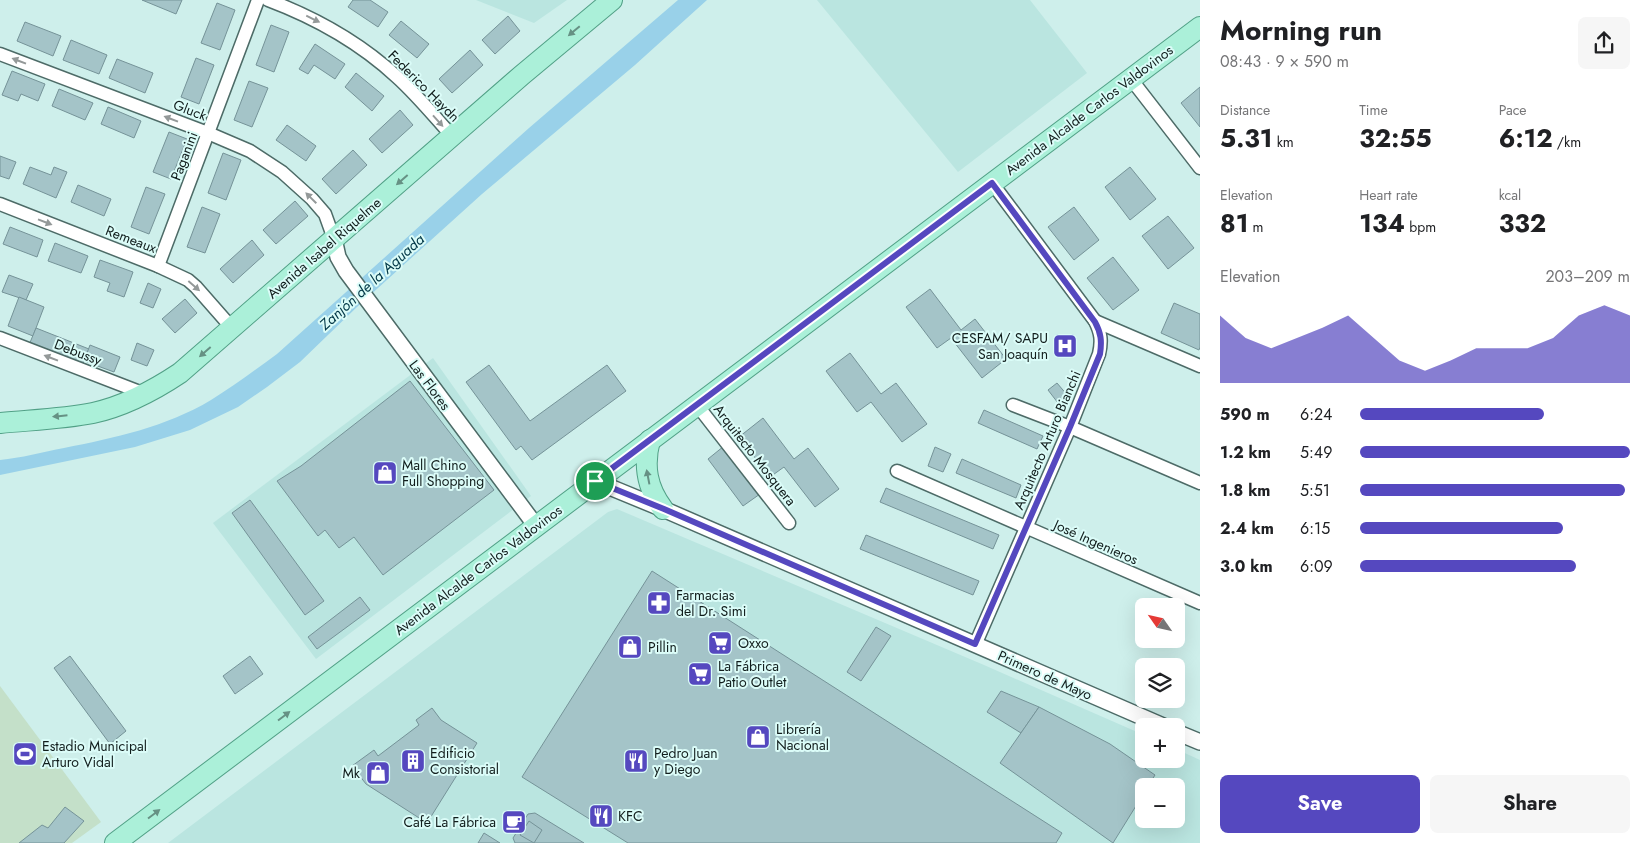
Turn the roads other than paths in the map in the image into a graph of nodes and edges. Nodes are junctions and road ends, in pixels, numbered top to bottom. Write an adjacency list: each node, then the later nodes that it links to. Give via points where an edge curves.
1 (258, 0): 7 (street, Paganini)
2 (268, 0): 8 (street, Federico Haydn, one-way to 8, via 315,20 359,46 398,77)
3 (612, 0): 8 (main road, Avenida Isabel Riquelme, one-way to 8)
4 (1200, 27): 6 (main road, Avenida Alcalde Carlos Valdovinos)
5 (0, 54): 7 (street, Gluck, one-way to 5)
6 (1131, 79): 9 (street); 10 (main road, Avenida Alcalde Carlos Valdovinos)
7 (208, 133): 12 (street, Gluck, one-way to 7, via 325,214 289,178 250,151); 13 (street, Paganini)
8 (452, 136): 12 (main road, Avenida Isabel Riquelme, one-way to 12)
9 (1200, 168)
10 (992, 183): 14 (street, Arquitecto Arturo Bianchi); 19 (main road, Avenida Alcalde Carlos Valdovinos)
11 (0, 204): 13 (street, Remeaux, one-way to 13)
12 (334, 240): 15 (main road, Avenida Isabel Riquelme); 29 (street, Las Flores, via 338,257 371,306)
13 (158, 266): 15 (street, Remeaux, one-way to 15, via 188,280)
14 (1095, 322): 17 (street); 22 (street, Arquitecto Arturo Bianchi, via 1101,334 1100,354)
15 (232, 328): 18 (main road, Avenida Isabel Riquelme, one-way to 18, via 180,373)
16 (0, 338): 18 (street, Debussy, one-way to 16)
17 (1200, 366)
18 (146, 394): 21 (main road, Avenida Isabel Riquelme, one-way to 21, via 91,413)
19 (698, 404): 23 (main road, Avenida Alcalde Carlos Valdovinos); 28 (street, Arquitecto Mosquera)
20 (1013, 405): 22 (street)
21 (0, 423)
22 (1070, 427): 26 (street); 30 (street, Arquitecto Arturo Bianchi)
23 (650, 440): 25 (main road, Avenida Alcalde Carlos Valdovinos); 27 (main road, one-way to 23, via 653,494 647,474)
24 (896, 471): 30 (street, José Ingenieros)
25 (595, 481): 27 (street, Primero de Mayo); 29 (main road, Avenida Alcalde Carlos Valdovinos)
26 (1200, 483)
27 (664, 509): 32 (street, Primero de Mayo)
28 (789, 523)
29 (536, 526): 36 (main road, Avenida Alcalde Carlos Valdovinos, one-way to 29)
30 (1026, 528): 31 (street, José Ingenieros); 32 (street, Arquitecto Arturo Bianchi)
31 (1200, 603)
32 (975, 644): 33 (street, Primero de Mayo)
33 (1145, 718)
34 (1185, 736): 35 (street)
35 (1200, 742)
36 (115, 843)

